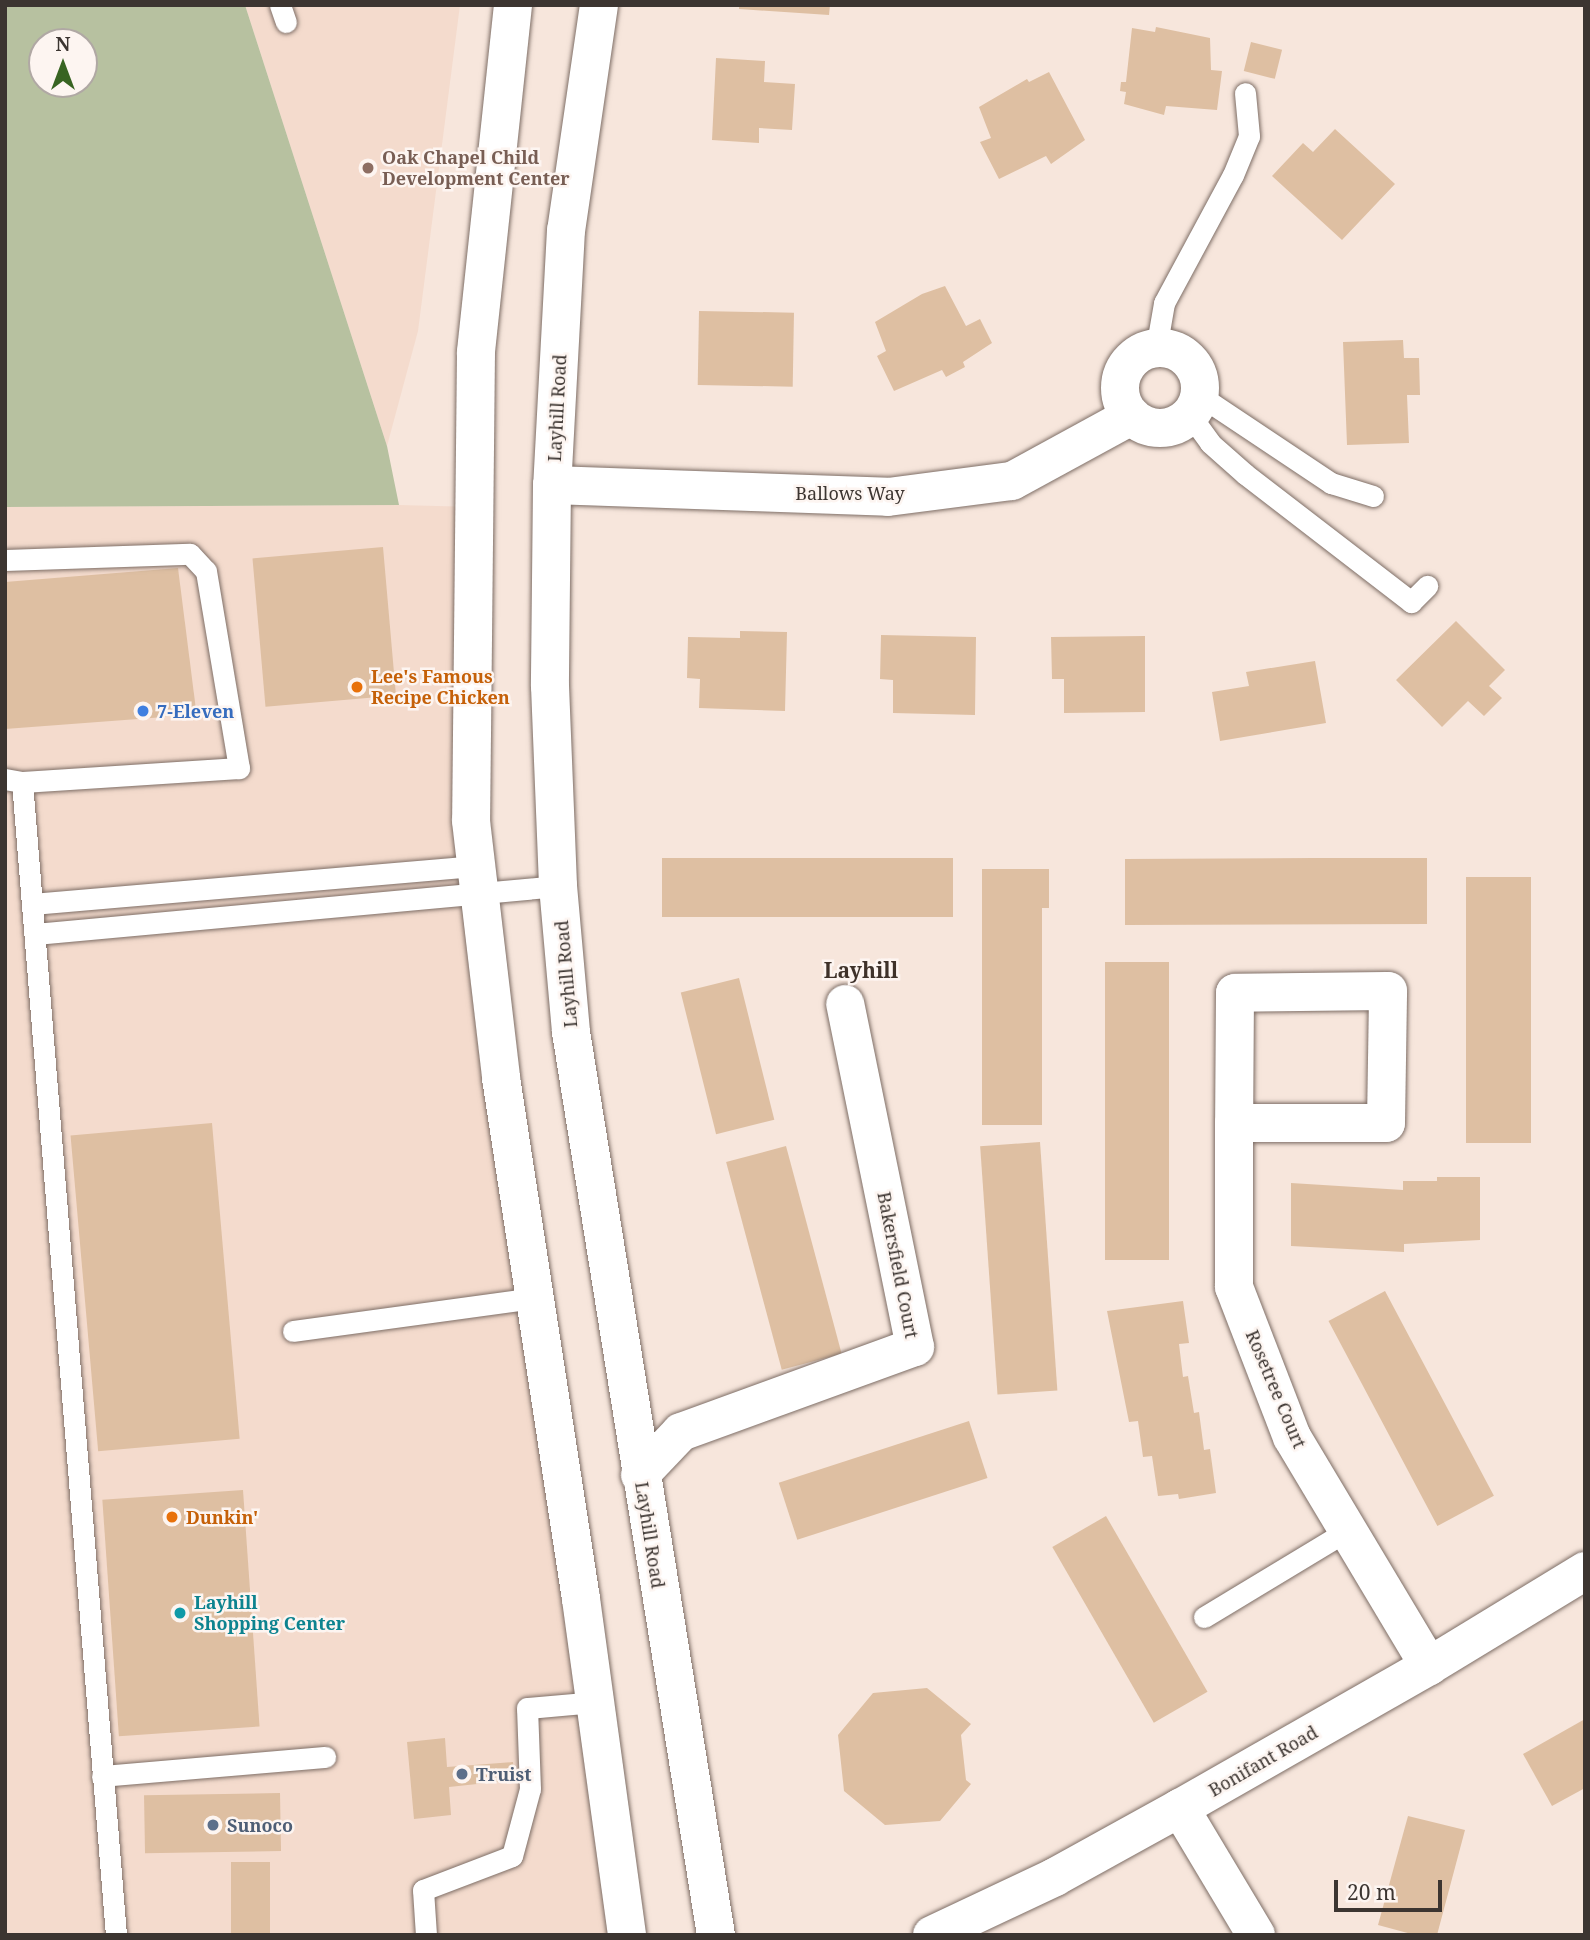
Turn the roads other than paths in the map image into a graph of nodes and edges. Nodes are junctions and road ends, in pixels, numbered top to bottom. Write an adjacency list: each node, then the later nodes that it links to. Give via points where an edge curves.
1 (513, 5): 12 (main road, via 476,352 471,821)
2 (599, 5): 7 (main road, Layhill Road, via 566,230)
3 (1245, 93): 4 (lane, via 1249,136 1164,303)
4 (1156, 349): 5 (main road, via 1188,361 1200,383); 6 (main road, via 1134,358 1121,379 1121,400)
5 (1194, 405): 6 (main road, via 1172,426 1158,428); 8 (lane, via 1331,483); 10 (lane, via 1210,443 1245,474 1411,602)
6 (1132, 416): 7 (main road, Ballows Way, via 1012,481 902,495)
7 (552, 485): 13 (main road, Layhill Road, via 550,686)
8 (1373, 496)
9 (5, 560): 11 (lane, via 190,554 206,571 239,768)
10 (1427, 586)
11 (14, 780): 14 (lane)
12 (478, 881): 13 (lane); 14 (lane); 15 (lane); 18 (main road)
13 (558, 886): 20 (main road, Layhill Road, via 571,1032)
14 (32, 904): 15 (lane)
15 (35, 934): 27 (lane)
16 (845, 1004): 20 (main road, Bakersfield Court, via 915,1347 681,1432)
17 (1234, 1123): 17 (main road, Rosetree Court, via 1235,993 1388,991 1386,1123); 21 (main road, Rosetree Court, via 1234,1287 1292,1437)
18 (534, 1298): 19 (lane); 25 (main road)
19 (293, 1331)
20 (640, 1475): 33 (main road, Layhill Road)
21 (1348, 1530): 23 (lane); 24 (main road, Rosetree Court)
22 (1585, 1571): 24 (main road, Bonifant Road)
23 (1204, 1617)
24 (1429, 1666): 28 (main road, Bonifant Road)
25 (595, 1702): 31 (lane, via 527,1708 530,1788 512,1856 423,1890); 32 (main road)
26 (325, 1757): 27 (lane)
27 (102, 1776): 30 (lane)
28 (1180, 1808): 29 (main road, Bonifant Road); 35 (main road)
29 (974, 1926): 34 (main road, Bonifant Road)
30 (116, 1935)
31 (426, 1935)
32 (627, 1935)
33 (716, 1935)
34 (932, 1935)
35 (1256, 1935)

